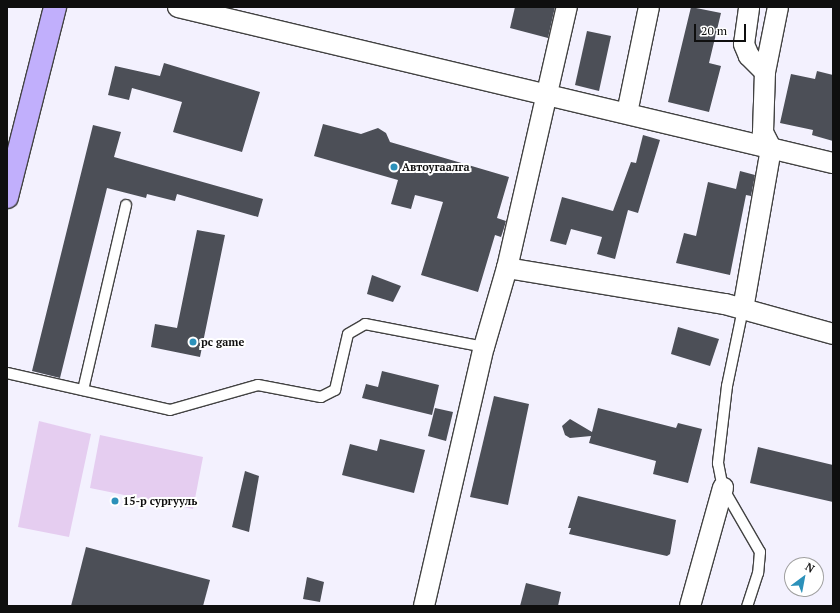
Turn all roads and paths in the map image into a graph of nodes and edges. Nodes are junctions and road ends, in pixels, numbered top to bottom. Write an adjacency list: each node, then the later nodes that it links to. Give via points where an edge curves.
1 (55, 7): 11 (main road)
2 (178, 7): 8 (street)
3 (567, 7): 8 (street)
4 (649, 7): 9 (street)
5 (749, 7): 7 (street, via 744,44 749,56)
6 (778, 7): 7 (street)
7 (765, 72): 10 (street, via 763,132)
8 (546, 93): 9 (street); 15 (street)
9 (627, 113): 10 (street)
10 (771, 148): 12 (street); 16 (street)
11 (13, 151): 13 (main road)
12 (833, 163)
13 (7, 197)
14 (126, 205): 20 (lane)
15 (508, 268): 16 (street); 18 (street)
16 (742, 309): 17 (street); 21 (lane, via 718,463)
17 (833, 334)
18 (484, 348): 20 (lane, via 365,324 348,334 334,390 321,397 258,385 170,410); 22 (street)
19 (7, 373): 20 (lane)
20 (83, 390)
21 (723, 488): 23 (street); 24 (lane, via 760,552 758,573)
22 (424, 606)
23 (690, 606)
24 (747, 606)

